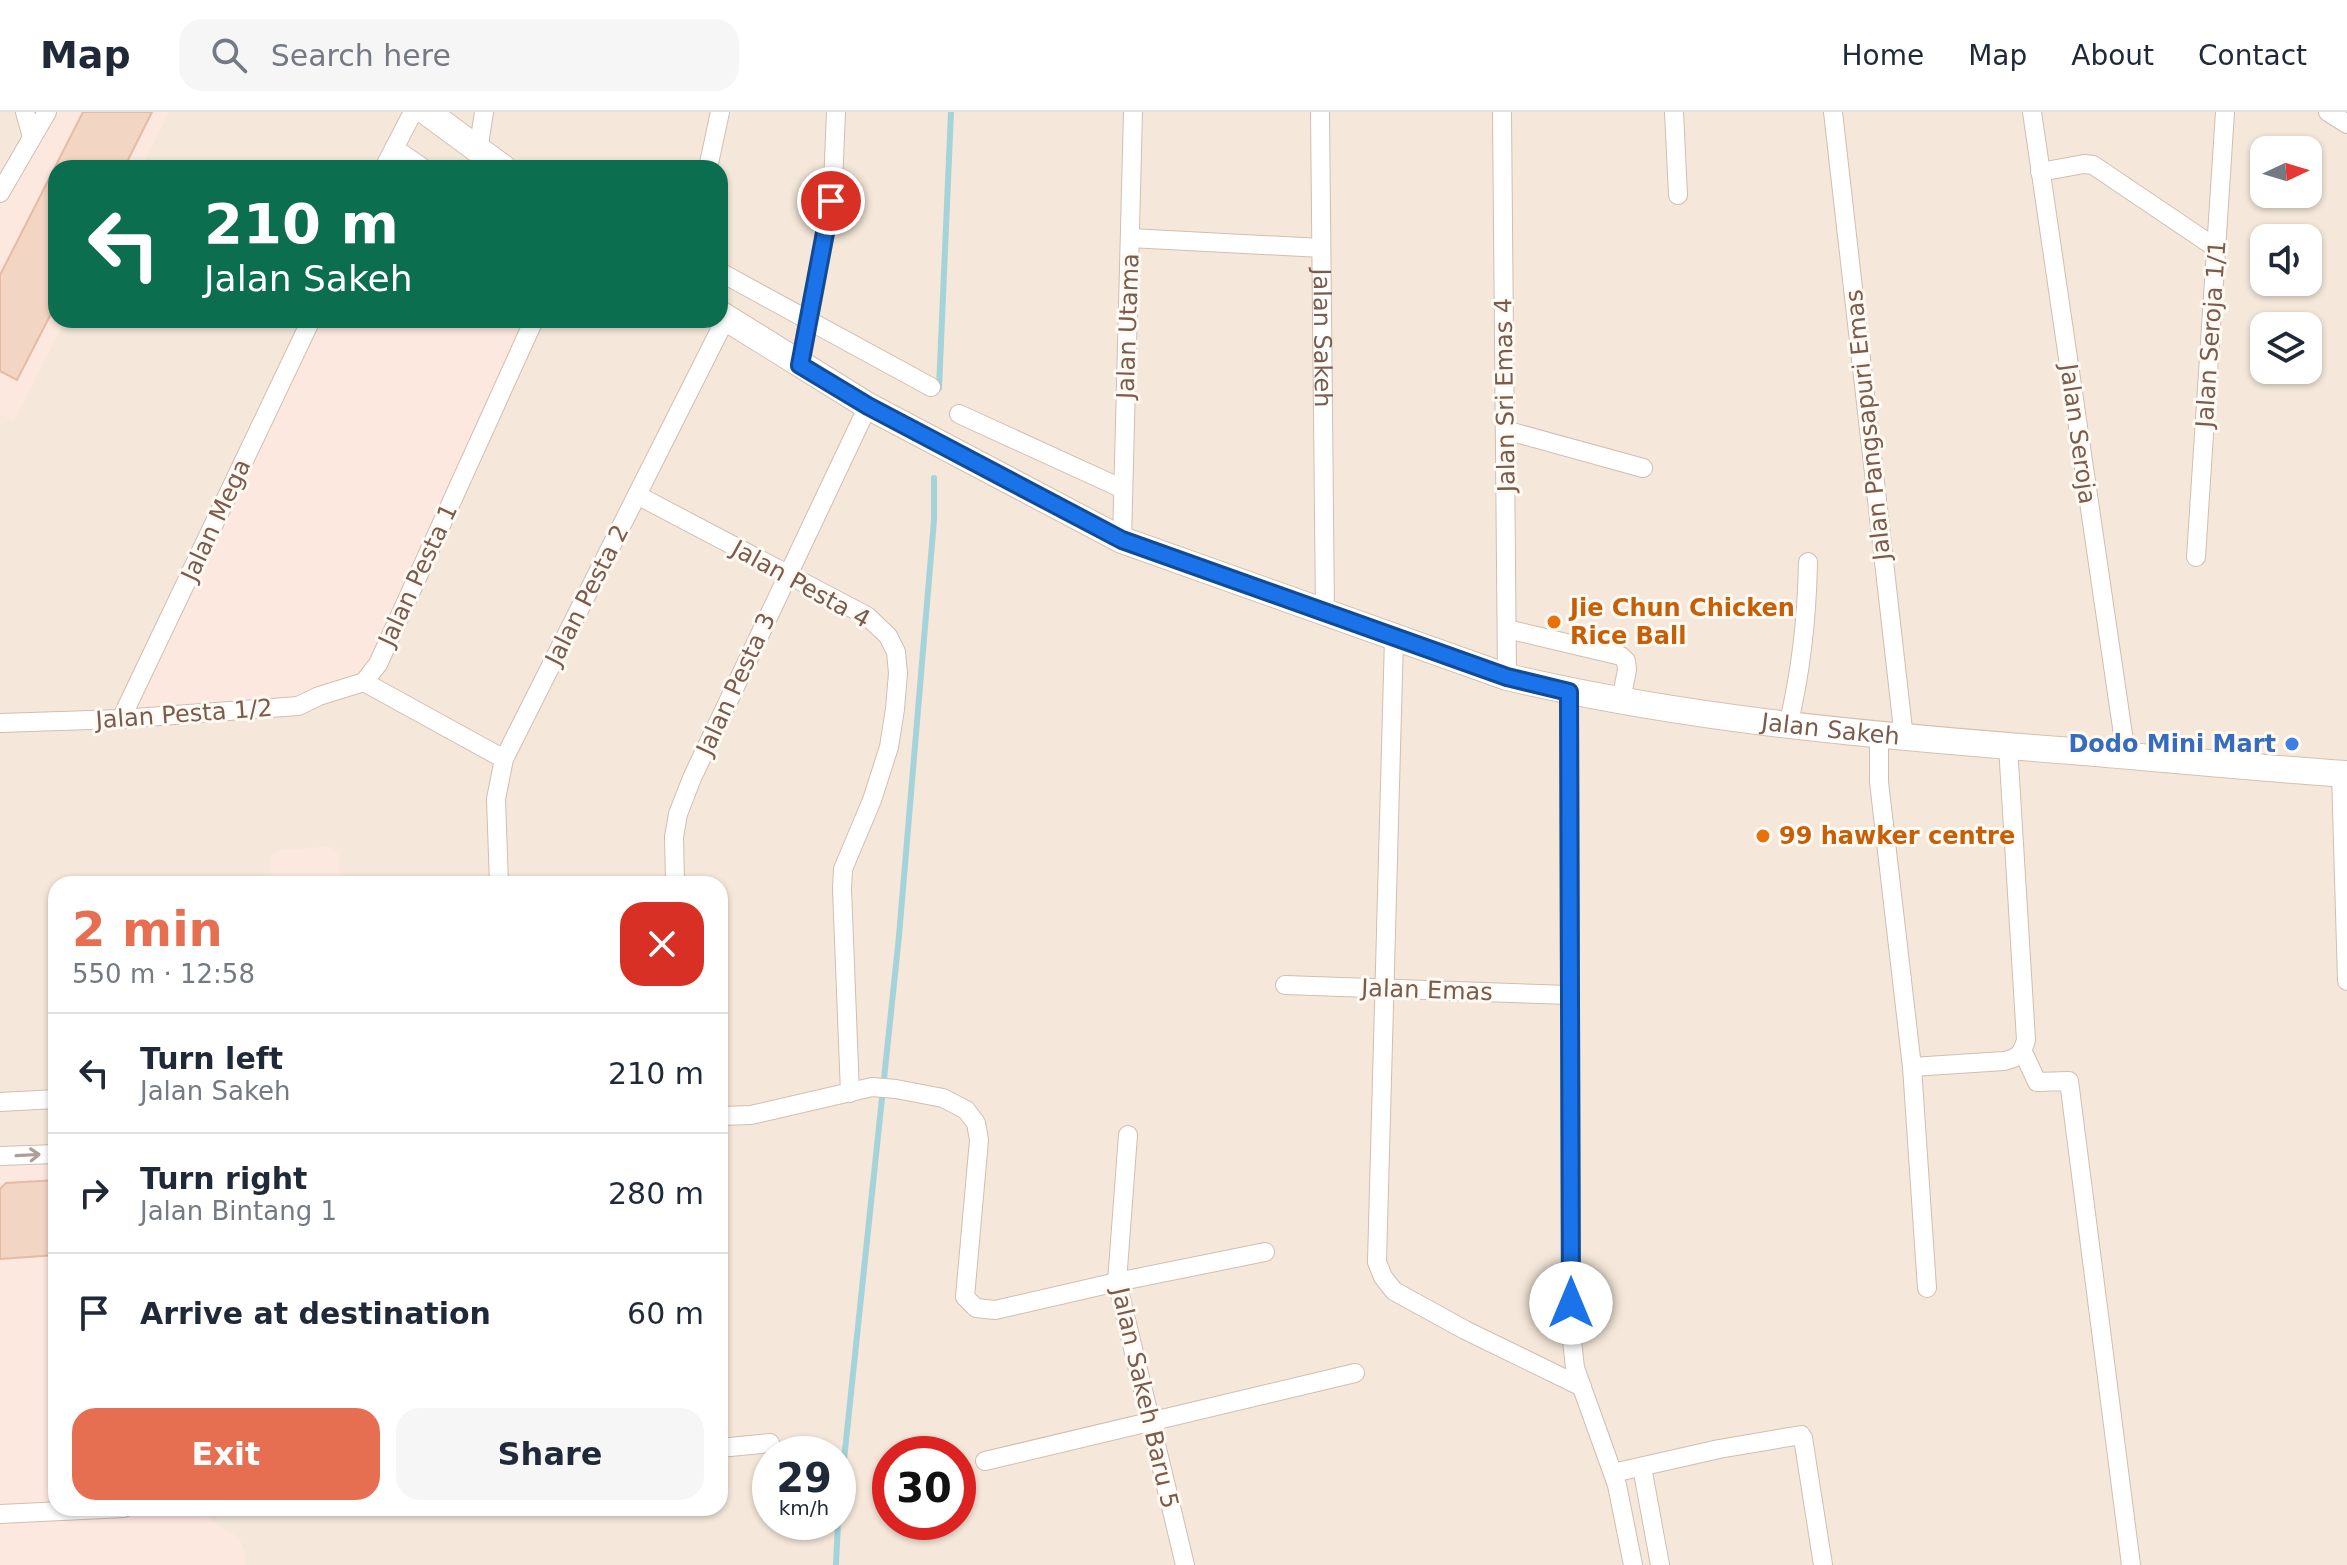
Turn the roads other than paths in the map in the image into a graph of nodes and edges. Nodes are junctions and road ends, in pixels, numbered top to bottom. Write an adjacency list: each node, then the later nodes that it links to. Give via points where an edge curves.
1 (25, 112): 17 (street)
2 (47, 112): 17 (street)
3 (413, 112): 18 (street)
4 (427, 112): 19 (street)
5 (484, 112): 19 (street)
6 (720, 112): 23 (street)
7 (836, 112): 32 (street, via 831,196)
8 (1133, 112): 27 (street, Jalan Utama)
9 (1320, 112): 28 (street, Jalan Sakeh)
10 (1502, 112): 40 (street, Jalan Sri Emas 4)
11 (1674, 112): 26 (street)
12 (1833, 112): 58 (street, Jalan Pangsapuri Emas)
13 (2032, 112): 24 (street, Jalan Seroja)
14 (2225, 112): 29 (street, Jalan Seroja 1/1)
15 (2328, 112): 16 (street)
16 (2347, 124)
17 (32, 137): 25 (street)
18 (394, 148): 20 (street); 21 (street)
19 (478, 151): 22 (street)
20 (388, 160)
21 (411, 160)
22 (491, 160)
23 (710, 160)
24 (2040, 172): 29 (street, via 2093,165); 60 (street, Jalan Seroja)
25 (0, 193)
26 (1678, 195)
27 (1130, 238): 28 (street); 42 (street, Jalan Utama)
28 (1321, 248): 48 (street, Jalan Sakeh)
29 (2216, 248): 45 (street, Jalan Seroja 1/1)
30 (728, 276): 32 (street)
31 (728, 319): 36 (street, Jalan Sakeh)
32 (809, 320): 36 (street); 37 (street)
33 (307, 328): 55 (street, Jalan Mega)
34 (530, 328): 52 (street, Jalan Pesta 1, via 378,664)
35 (717, 328): 43 (street, Jalan Pesta 2)
36 (800, 365): 38 (street, Jalan Sakeh)
37 (931, 387)
38 (868, 406): 44 (street, Jalan Sakeh); 47 (street, Jalan Pesta 3)
39 (959, 414): 42 (street)
40 (1505, 430): 41 (street); 49 (street, Jalan Sri Emas 4)
41 (1643, 468)
42 (1123, 489): 44 (street, Jalan Utama)
43 (637, 495): 47 (street, Jalan Pesta 4); 61 (street, Jalan Pesta 2)
44 (1122, 540): 48 (street, Jalan Sakeh)
45 (2196, 557)
46 (1808, 562): 57 (street, via 1807,613)
47 (787, 575): 64 (street, Jalan Pesta 3, via 678,814); 71 (street, Jalan Pesta 4, via 867,616 896,652 889,747 843,869)
48 (1325, 614): 50 (street, Jalan Sakeh)
49 (1507, 629): 51 (street, Jalan Sri Emas 4); 54 (street, via 1621,656 1627,670)
50 (1394, 638): 51 (street, Jalan Sakeh); 67 (street)
51 (1507, 677): 53 (street, Jalan Sakeh)
52 (364, 682): 55 (street, Jalan Pesta 1/2, via 298,706); 61 (street)
53 (1569, 692): 54 (street, Jalan Sakeh); 68 (street)
54 (1621, 700): 57 (street, Jalan Sakeh)
55 (121, 719): 56 (street, Jalan Pesta 1/2)
56 (0, 723)
57 (1788, 726): 58 (street, Jalan Sakeh)
58 (1891, 737): 59 (street, Jalan Sakeh); 70 (street, Jalan Pangsapuri Emas, via 1879,782)
59 (2008, 746): 60 (street, Jalan Sakeh); 69 (street)
60 (2126, 755): 62 (street, Jalan Sakeh)
61 (504, 759): 63 (street, Jalan Pesta 2, via 496,799)
62 (2344, 774): 65 (street)
63 (499, 876)
64 (675, 876)
65 (2347, 981)
66 (1285, 985): 67 (street, Jalan Emas)
67 (1385, 988): 68 (street, Jalan Emas); 82 (street, via 1377,1262 1383,1277 1394,1291)
68 (1570, 995): 82 (street, via 1571,1331)
69 (2023, 1052): 70 (street, via 2004,1061); 95 (street, via 2037,1082 2069,1081)
70 (1912, 1067): 80 (street, Jalan Pangsapuri Emas)
71 (850, 1093): 74 (street); 79 (street, via 872,1087 943,1098 966,1110 976,1123 979,1140 965,1297 976,1308 995,1310)
72 (48, 1099): 73 (street)
73 (0, 1102)
74 (728, 1116)
75 (1128, 1135): 79 (street, Jalan Sakeh Baru 5)
76 (48, 1154): 77 (street, one-way to 76)
77 (0, 1156)
78 (1265, 1252): 79 (street)
79 (1117, 1282): 83 (street, Jalan Sakeh Baru 5)
80 (1927, 1288)
81 (1355, 1373): 83 (street)
82 (1582, 1387): 88 (street)
83 (1150, 1421): 86 (street); 91 (street, Jalan Sakeh Baru 5)
84 (752, 1445): 85 (street)
85 (728, 1447)
86 (985, 1461)
87 (1642, 1467): 88 (street); 93 (street); 94 (street, via 1801,1435)
88 (1613, 1473): 92 (street)
89 (48, 1512): 90 (street)
90 (0, 1514)
91 (1185, 1565)
92 (1633, 1565)
93 (1660, 1565)
94 (1823, 1565)
95 (2131, 1565)

